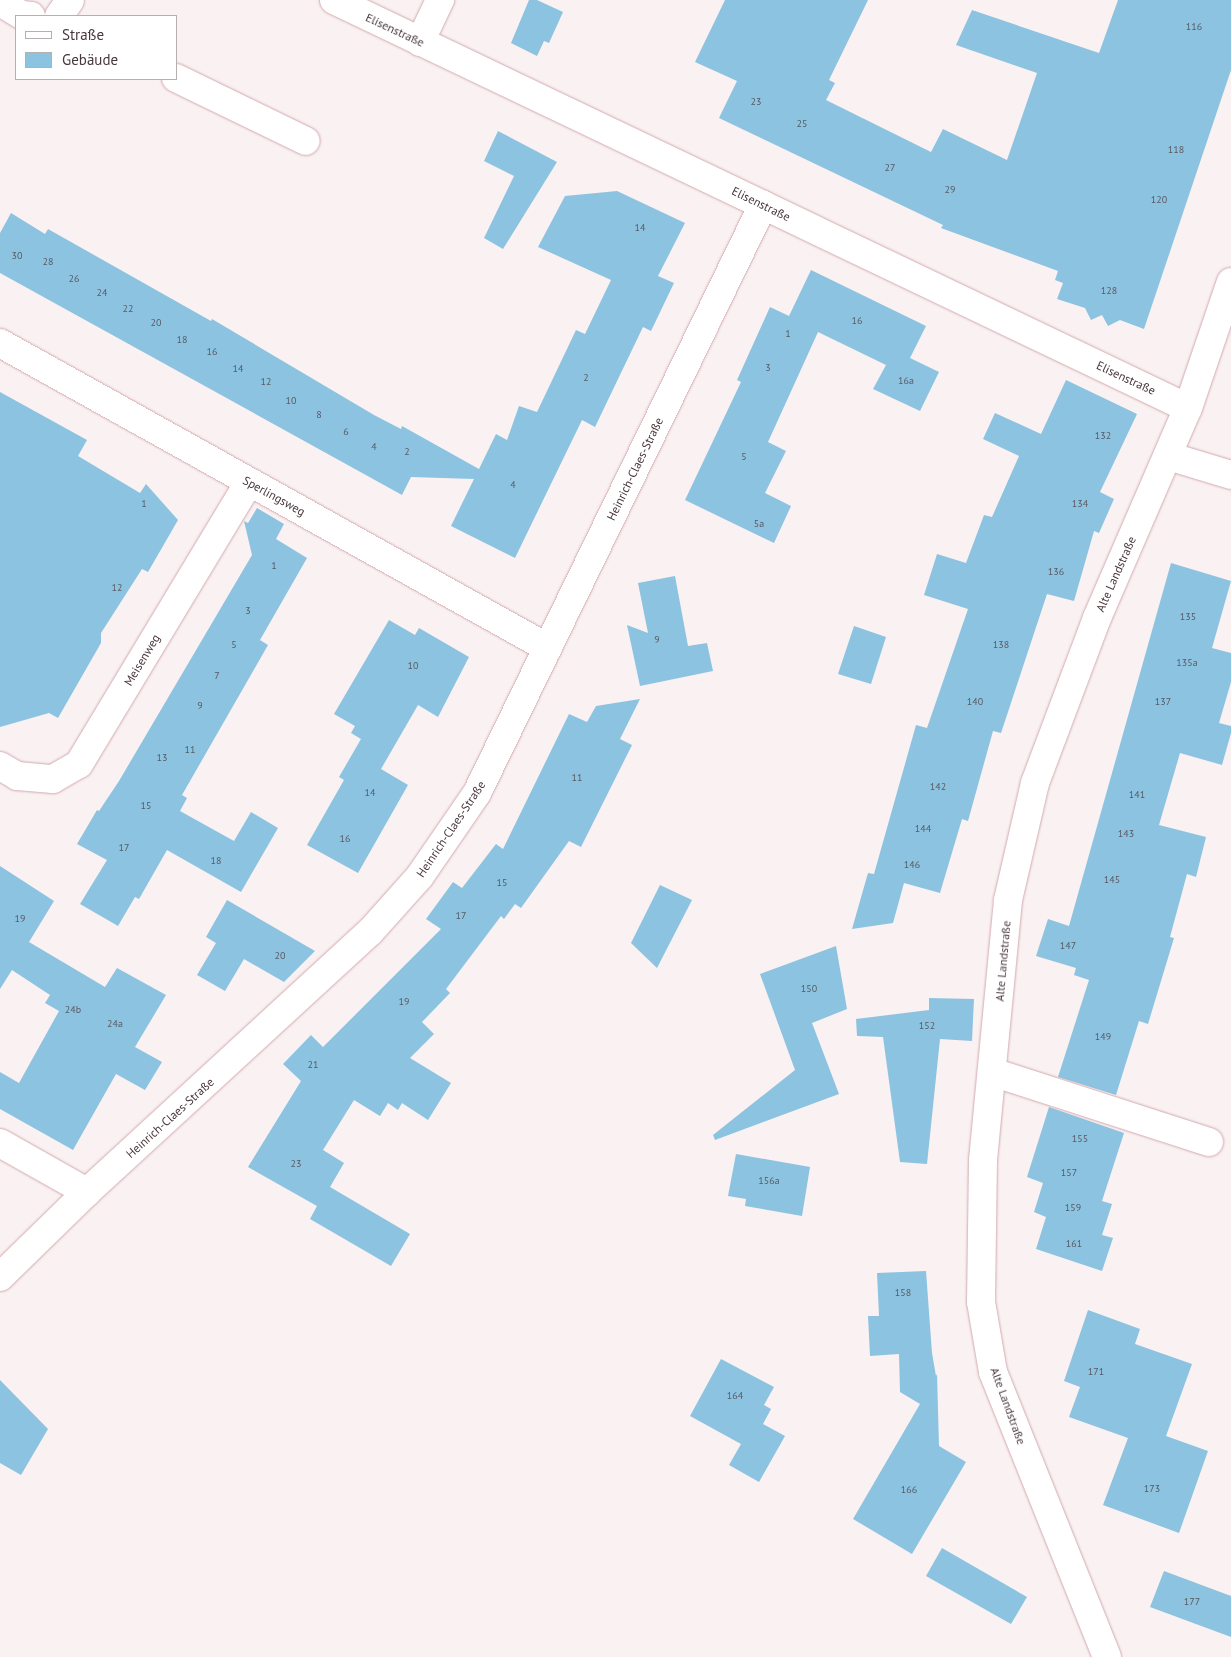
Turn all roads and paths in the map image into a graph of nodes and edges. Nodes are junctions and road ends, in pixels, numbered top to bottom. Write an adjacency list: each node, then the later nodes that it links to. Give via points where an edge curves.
1 (70, 0): 6 (street)
2 (334, 0): 7 (street, Elisenstraße)
3 (440, 0): 7 (street)
4 (0, 2): 5 (street)
5 (20, 15)
6 (60, 15)
7 (420, 42): 10 (street, Elisenstraße)
8 (178, 79): 9 (street)
9 (306, 141)
10 (763, 205): 13 (street, Elisenstraße); 17 (street, Heinrich-Claes-Straße)
11 (1231, 282): 13 (street, Alte Landstraße)
12 (0, 343): 16 (street, Sperlingsweg)
13 (1188, 408): 14 (street, Alte Landstraße)
14 (1168, 456): 15 (street); 19 (street, Alte Landstraße, via 1097,618 1036,783 1008,900)
15 (1231, 475)
16 (249, 482): 17 (street, Sperlingsweg); 18 (street, Meisenweg, via 79,764 53,779 17,776)
17 (548, 648): 22 (street, Heinrich-Claes-Straße, via 477,793 420,876 370,932)
18 (0, 766)
19 (992, 1072): 20 (street); 24 (street, Alte Landstraße, via 983,1160 981,1302 994,1372)
20 (1209, 1142)
21 (0, 1143): 22 (street)
22 (87, 1192): 23 (street, Heinrich-Claes-Straße)
23 (0, 1277)
24 (1107, 1657)

